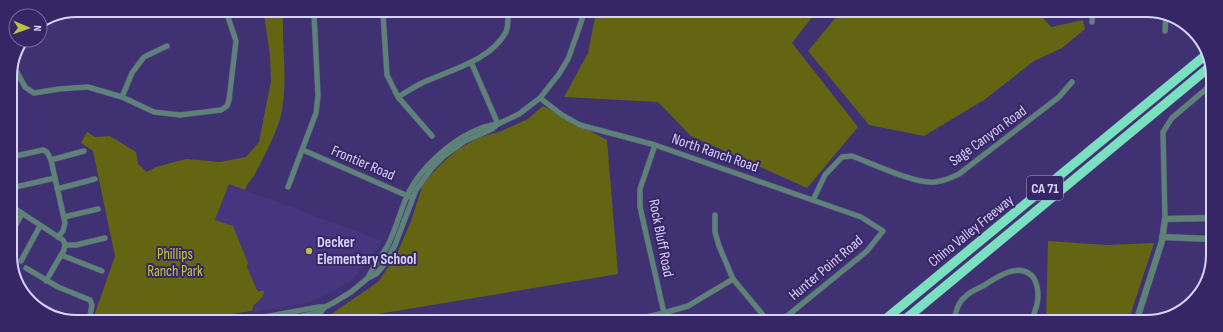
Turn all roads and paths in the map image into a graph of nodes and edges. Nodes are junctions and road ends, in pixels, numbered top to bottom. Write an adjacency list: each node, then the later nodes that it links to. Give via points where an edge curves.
1 (228, 17): 17 (street, via 236,41 227,106 221,110 180,115 154,112)
2 (314, 17): 23 (street, via 318,96 316,113)
3 (383, 17): 18 (street, via 387,75)
4 (508, 17): 12 (street, via 506,32 491,50)
5 (583, 17): 19 (street, via 568,59)
6 (1092, 17): 8 (street)
7 (1166, 20): 9 (street)
8 (1092, 22)
9 (1165, 31)
10 (167, 46): 17 (street, via 144,57 132,73)
11 (1203, 57): 65 (highway, Chino Valley Freeway / CA 71)
12 (471, 62): 18 (street); 20 (street)
13 (1206, 71): 66 (highway, Chino Valley Freeway / CA 71)
14 (17, 72): 17 (street, via 25,87 34,93 59,88 88,87)
15 (1072, 82): 34 (street, Sage Canyon Road, via 1059,98 959,174 946,180 918,181 852,156 842,157 824,175)
16 (1206, 91): 41 (street, via 1172,118 1163,132)
17 (122, 97)
18 (398, 97): 21 (street)
19 (540, 98): 20 (street, via 519,114); 22 (street, North Ranch Road, via 562,115 580,124)
20 (498, 124): 32 (street, via 472,133 443,151 427,166); 33 (street, via 444,156 422,181)
21 (432, 136)
22 (655, 144): 34 (street, North Ranch Road); 58 (street, Rock Bluff Road, via 640,189 640,206)
23 (303, 150): 30 (street); 32 (street, Frontier Road)
24 (84, 152): 26 (street)
25 (17, 156): 26 (street, via 43,150 47,152)
26 (50, 160): 27 (street)
27 (55, 178): 29 (street); 31 (street)
28 (95, 179): 31 (street)
29 (17, 187)
30 (288, 187)
31 (57, 189): 39 (street)
32 (408, 195): 33 (street, Frontier Road); 54 (street, via 388,245)
33 (413, 198): 54 (street, via 390,254 376,274)
34 (813, 200): 44 (street, North Ranch Road, via 861,217)
35 (98, 209): 39 (street)
36 (17, 210): 37 (street)
37 (22, 214): 42 (street); 43 (street)
38 (715, 216): 55 (street, via 715,232 719,246)
39 (64, 217): 45 (street, via 64,227)
40 (1206, 218): 41 (street)
41 (1165, 219): 47 (street)
42 (17, 223)
43 (40, 226): 45 (street); 51 (street)
44 (883, 231): 64 (street, Hunter Point Road, via 867,251)
45 (58, 237): 49 (street)
46 (105, 238): 49 (street)
47 (1162, 238): 48 (street); 69 (street)
48 (1206, 239)
49 (65, 245): 50 (street)
50 (61, 255): 53 (street); 56 (street)
51 (21, 261)
52 (26, 268): 56 (street)
53 (102, 271)
54 (368, 278): 57 (street, via 352,292)
55 (733, 279): 58 (street, via 688,306); 63 (street)
56 (46, 281): 59 (street, via 90,300 92,306)
57 (325, 307): 60 (street); 61 (street, via 320,312)
58 (664, 313): 62 (street)
59 (90, 315)
60 (273, 315)
61 (307, 315)
62 (655, 315)
63 (763, 315)
64 (789, 315)
65 (890, 315)
66 (910, 315)
67 (955, 315): 68 (street, via 965,296 1005,274 1019,270 1027,272 1036,285 1038,303)
68 (1034, 315)
69 (1138, 315)

